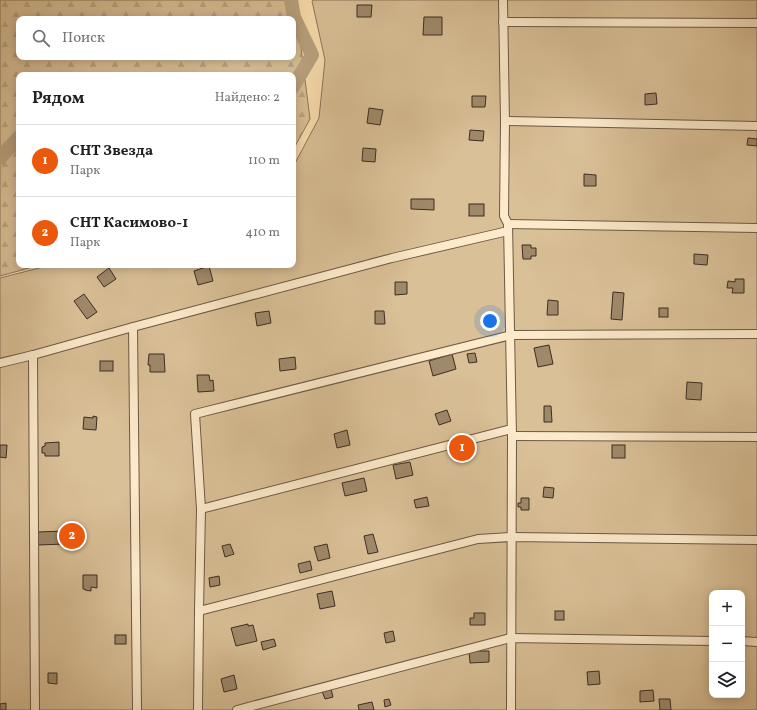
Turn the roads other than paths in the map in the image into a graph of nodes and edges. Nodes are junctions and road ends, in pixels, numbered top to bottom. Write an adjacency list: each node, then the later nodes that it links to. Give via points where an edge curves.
1 (503, 0): 2 (street)
2 (502, 22): 3 (street); 4 (street)
3 (757, 23)
4 (505, 121): 5 (street); 6 (street, via 504,216)
5 (757, 126)
6 (508, 227): 7 (street); 8 (street); 10 (street)
7 (757, 228)
8 (132, 327): 11 (street); 24 (street)
9 (757, 334): 10 (street)
10 (511, 335): 13 (street); 15 (street, via 195,414)
11 (33, 356): 12 (street); 23 (street)
12 (0, 363)
13 (511, 432): 14 (street); 15 (street); 16 (street)
14 (757, 437)
15 (201, 509): 18 (street)
16 (512, 537): 17 (street); 18 (street, via 478,539); 19 (street)
17 (757, 540)
18 (199, 612): 25 (street)
19 (510, 638): 20 (street); 26 (street); 27 (street)
20 (709, 641)
21 (745, 642): 22 (street)
22 (757, 642)
23 (35, 710)
24 (137, 710)
25 (198, 710)
26 (237, 710)
27 (511, 710)

